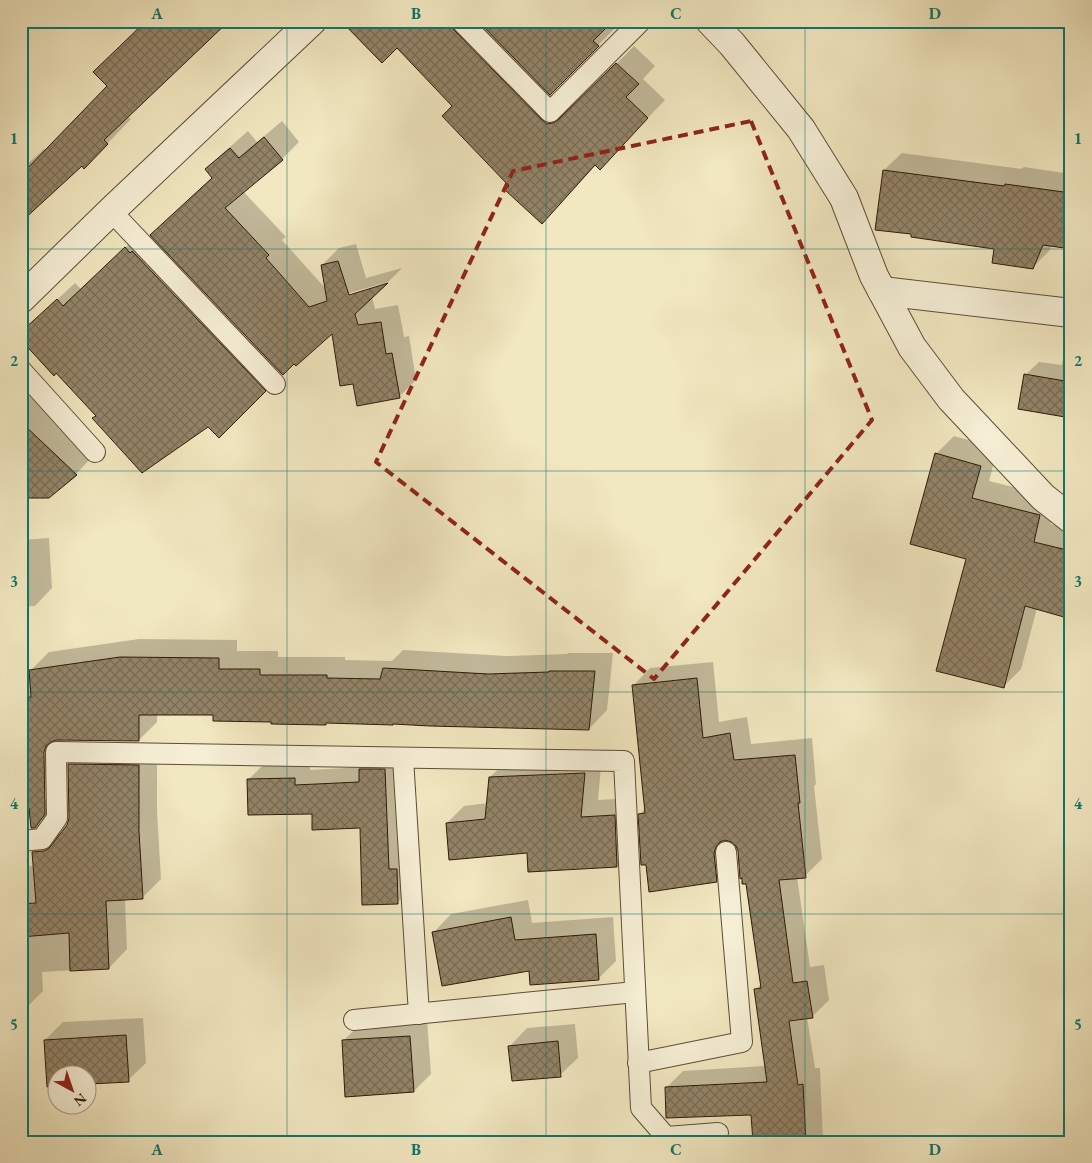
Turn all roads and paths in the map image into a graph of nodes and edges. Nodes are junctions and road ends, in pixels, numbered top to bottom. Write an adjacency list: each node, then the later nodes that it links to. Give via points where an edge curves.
1 (312, 21): 5 (street)
2 (461, 21): 3 (lane, via 550,112)
3 (641, 21)
4 (710, 21): 6 (street, via 801,130 844,198)
5 (111, 211): 7 (street); 10 (lane)
6 (882, 291): 8 (street); 12 (street, via 912,347 950,399 1043,498)
7 (21, 299)
8 (1071, 314)
9 (21, 370): 11 (lane)
10 (275, 384)
11 (95, 452)
12 (1071, 519)
13 (403, 758): 14 (lane, via 56,752 57,818 42,839); 16 (lane, via 624,761); 17 (lane)
14 (21, 840)
15 (726, 852): 19 (lane, via 742,1042)
16 (635, 992): 17 (lane); 19 (lane)
17 (419, 1014): 18 (lane)
18 (354, 1020)
19 (638, 1063): 20 (lane, via 641,1108 666,1137)
20 (718, 1134)

